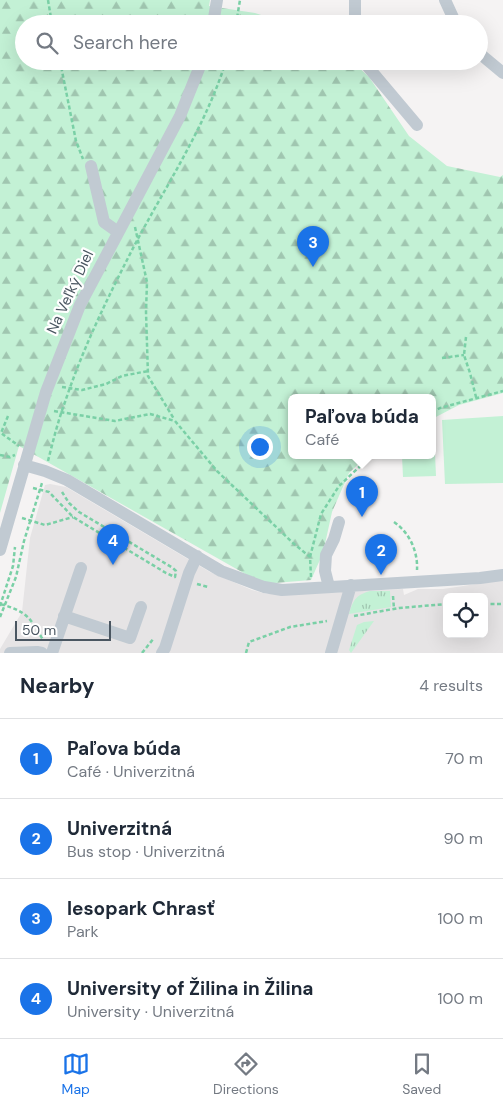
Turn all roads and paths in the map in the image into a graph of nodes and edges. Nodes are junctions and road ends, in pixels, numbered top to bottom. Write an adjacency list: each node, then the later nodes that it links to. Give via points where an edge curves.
1 (48, 0): 6 (path)
2 (217, 0): 7 (street)
3 (240, 0): 8 (path)
4 (355, 0): 9 (street)
5 (445, 0): 10 (street)
6 (50, 15)
7 (214, 15)
8 (238, 15)
9 (355, 15)
10 (452, 15)
11 (488, 60): 16 (street)
12 (62, 70): 18 (path, via 76,141 84,161)
13 (198, 70): 20 (street, Na Veľký Diel, via 180,116)
14 (223, 70): 21 (path, via 200,126)
15 (371, 70): 17 (street)
16 (503, 73)
17 (417, 125)
18 (91, 166): 20 (street, via 104,222)
19 (136, 227): 21 (path)
20 (118, 232): 40 (street, Na Veľký Diel, via 73,322 46,392)
21 (139, 238): 25 (path, via 147,282); 27 (path, via 100,314)
22 (466, 337): 23 (path)
23 (464, 355): 24 (path); 29 (path)
24 (442, 358)
25 (148, 371): 27 (path, via 82,390); 34 (path)
26 (62, 387): 27 (path)
27 (70, 389): 32 (path)
28 (503, 391): 29 (path)
29 (476, 397): 30 (path)
30 (436, 410)
31 (54, 411): 32 (path)
32 (62, 412): 34 (path, via 115,420 150,414); 38 (path)
33 (8, 416): 35 (path)
34 (175, 421): 62 (path, via 217,471)
35 (0, 433): 36 (path)
36 (19, 446)
37 (42, 452): 38 (path)
38 (50, 454): 41 (path)
39 (368, 459): 62 (path, via 339,486 322,514)
40 (24, 465): 41 (street); 60 (street, Na Veľký Diel)
41 (44, 476): 42 (path); 44 (path); 45 (path); 50 (street, via 67,480)
42 (50, 484)
43 (58, 487): 47 (path)
44 (32, 488): 45 (path); 46 (path)
45 (41, 490): 49 (path, via 54,496); 53 (path)
46 (30, 493)
47 (73, 506): 49 (path); 57 (path)
48 (24, 511): 52 (path)
49 (68, 512): 51 (path)
50 (129, 516): 57 (path); 61 (street)
51 (73, 517): 53 (path, via 45,525); 59 (path)
52 (22, 518): 53 (path); 56 (path)
53 (30, 520): 73 (path)
54 (339, 522): 67 (street, via 326,555)
55 (394, 522): 65 (path, via 403,528 412,543 418,565)
56 (20, 525)
57 (118, 535): 59 (path); 59 (path, via 173,568 175,577)
58 (16, 539): 72 (path, via 13,566)
59 (114, 541)
60 (0, 550)
61 (197, 556): 68 (street, via 221,571 264,587 282,590); 80 (street)
62 (310, 557): 68 (path)
63 (81, 568): 75 (street)
64 (503, 575): 65 (street)
65 (417, 582): 66 (street)
66 (351, 585): 67 (street); 77 (street)
67 (329, 587): 68 (street)
68 (312, 588)
69 (443, 604): 77 (path)
70 (488, 604): 71 (path)
71 (503, 604)
72 (1, 605): 73 (path)
73 (6, 605): 76 (path); 78 (path, via 28,616)
74 (141, 607): 75 (street, via 130,638)
75 (64, 616): 78 (street)
76 (0, 617)
77 (342, 618): 81 (path, via 290,627 265,636 249,642); 82 (street)
78 (46, 650): 79 (street)
79 (10, 653)
80 (162, 653)
81 (246, 653)
82 (331, 653)

